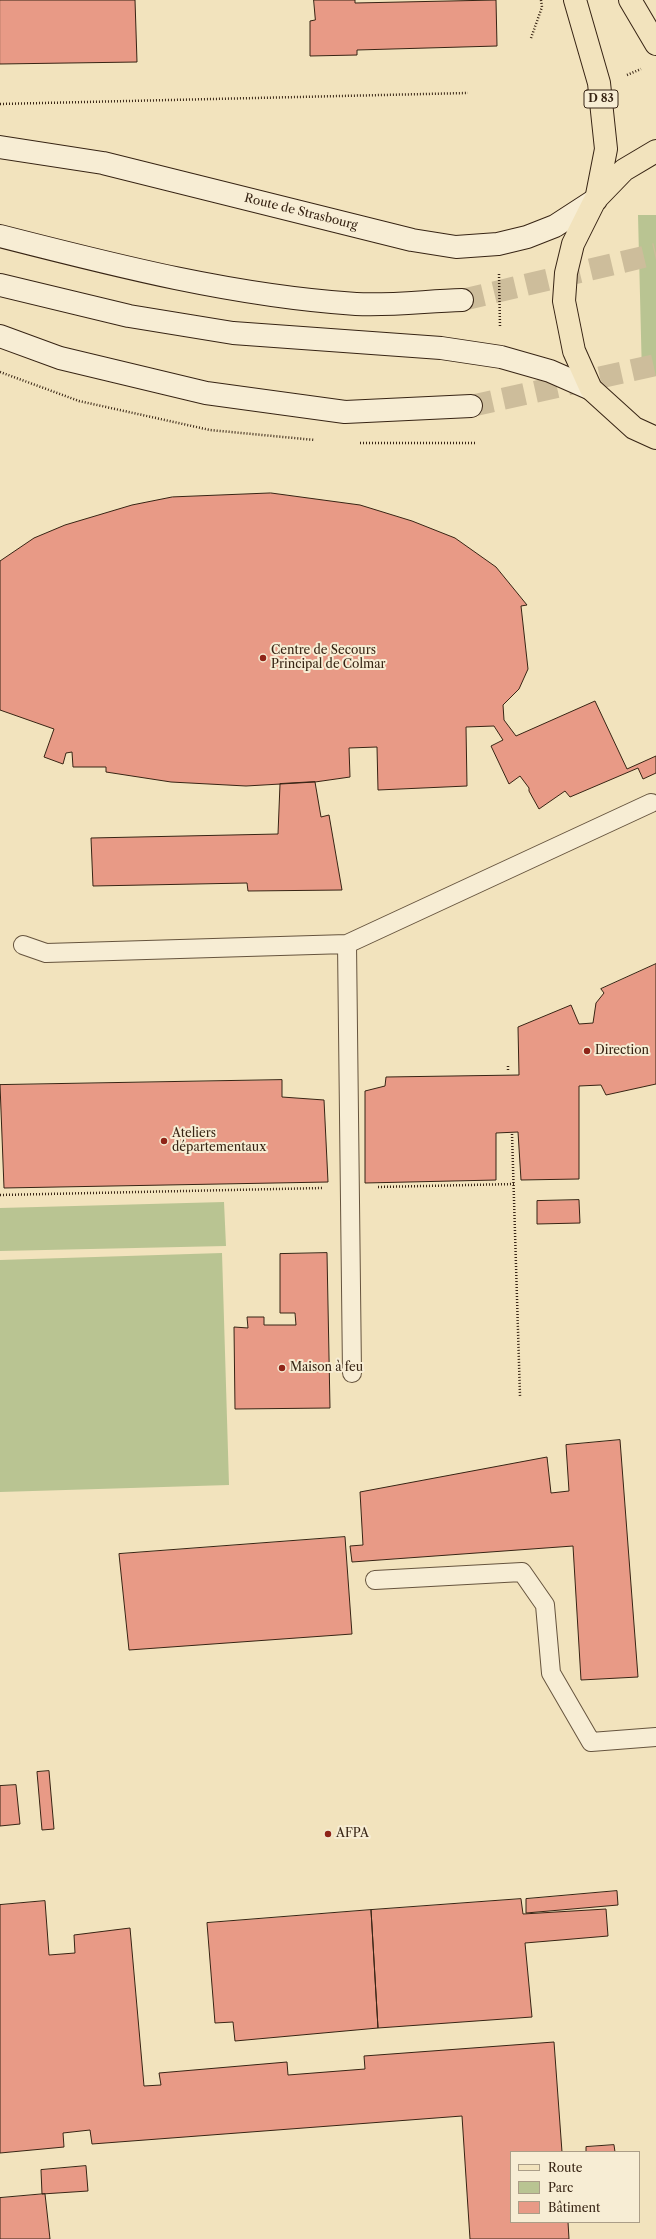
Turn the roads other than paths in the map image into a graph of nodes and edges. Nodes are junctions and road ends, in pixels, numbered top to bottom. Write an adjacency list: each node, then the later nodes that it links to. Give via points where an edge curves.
1 (575, 0): 6 (main road, D 83, via 599,83 603,119 606,149)
2 (630, 0): 3 (main road)
3 (656, 44)
4 (0, 147): 6 (main road, Route de Strasbourg, via 103,163 412,240 456,247 498,244 527,237 555,226)
5 (656, 151): 6 (main road, via 624,170)
6 (595, 200): 11 (main road, via 573,244 566,273 564,301 574,351)
7 (0, 236): 9 (main road, via 110,265 237,290 357,304)
8 (0, 284): 11 (main road, via 129,316 233,333 441,348 501,357 550,371)
9 (462, 300)
10 (0, 336): 12 (main road, via 60,358 206,393 345,412)
11 (591, 389): 13 (main road, via 634,428)
12 (471, 406)
13 (656, 438)
14 (651, 803): 15 (lane)
15 (348, 944): 16 (lane, via 46,953); 17 (lane)
16 (24, 945)
17 (352, 1373)
18 (375, 1580): 19 (lane, via 522,1572 545,1606 551,1673 591,1742)
19 (656, 1737)

